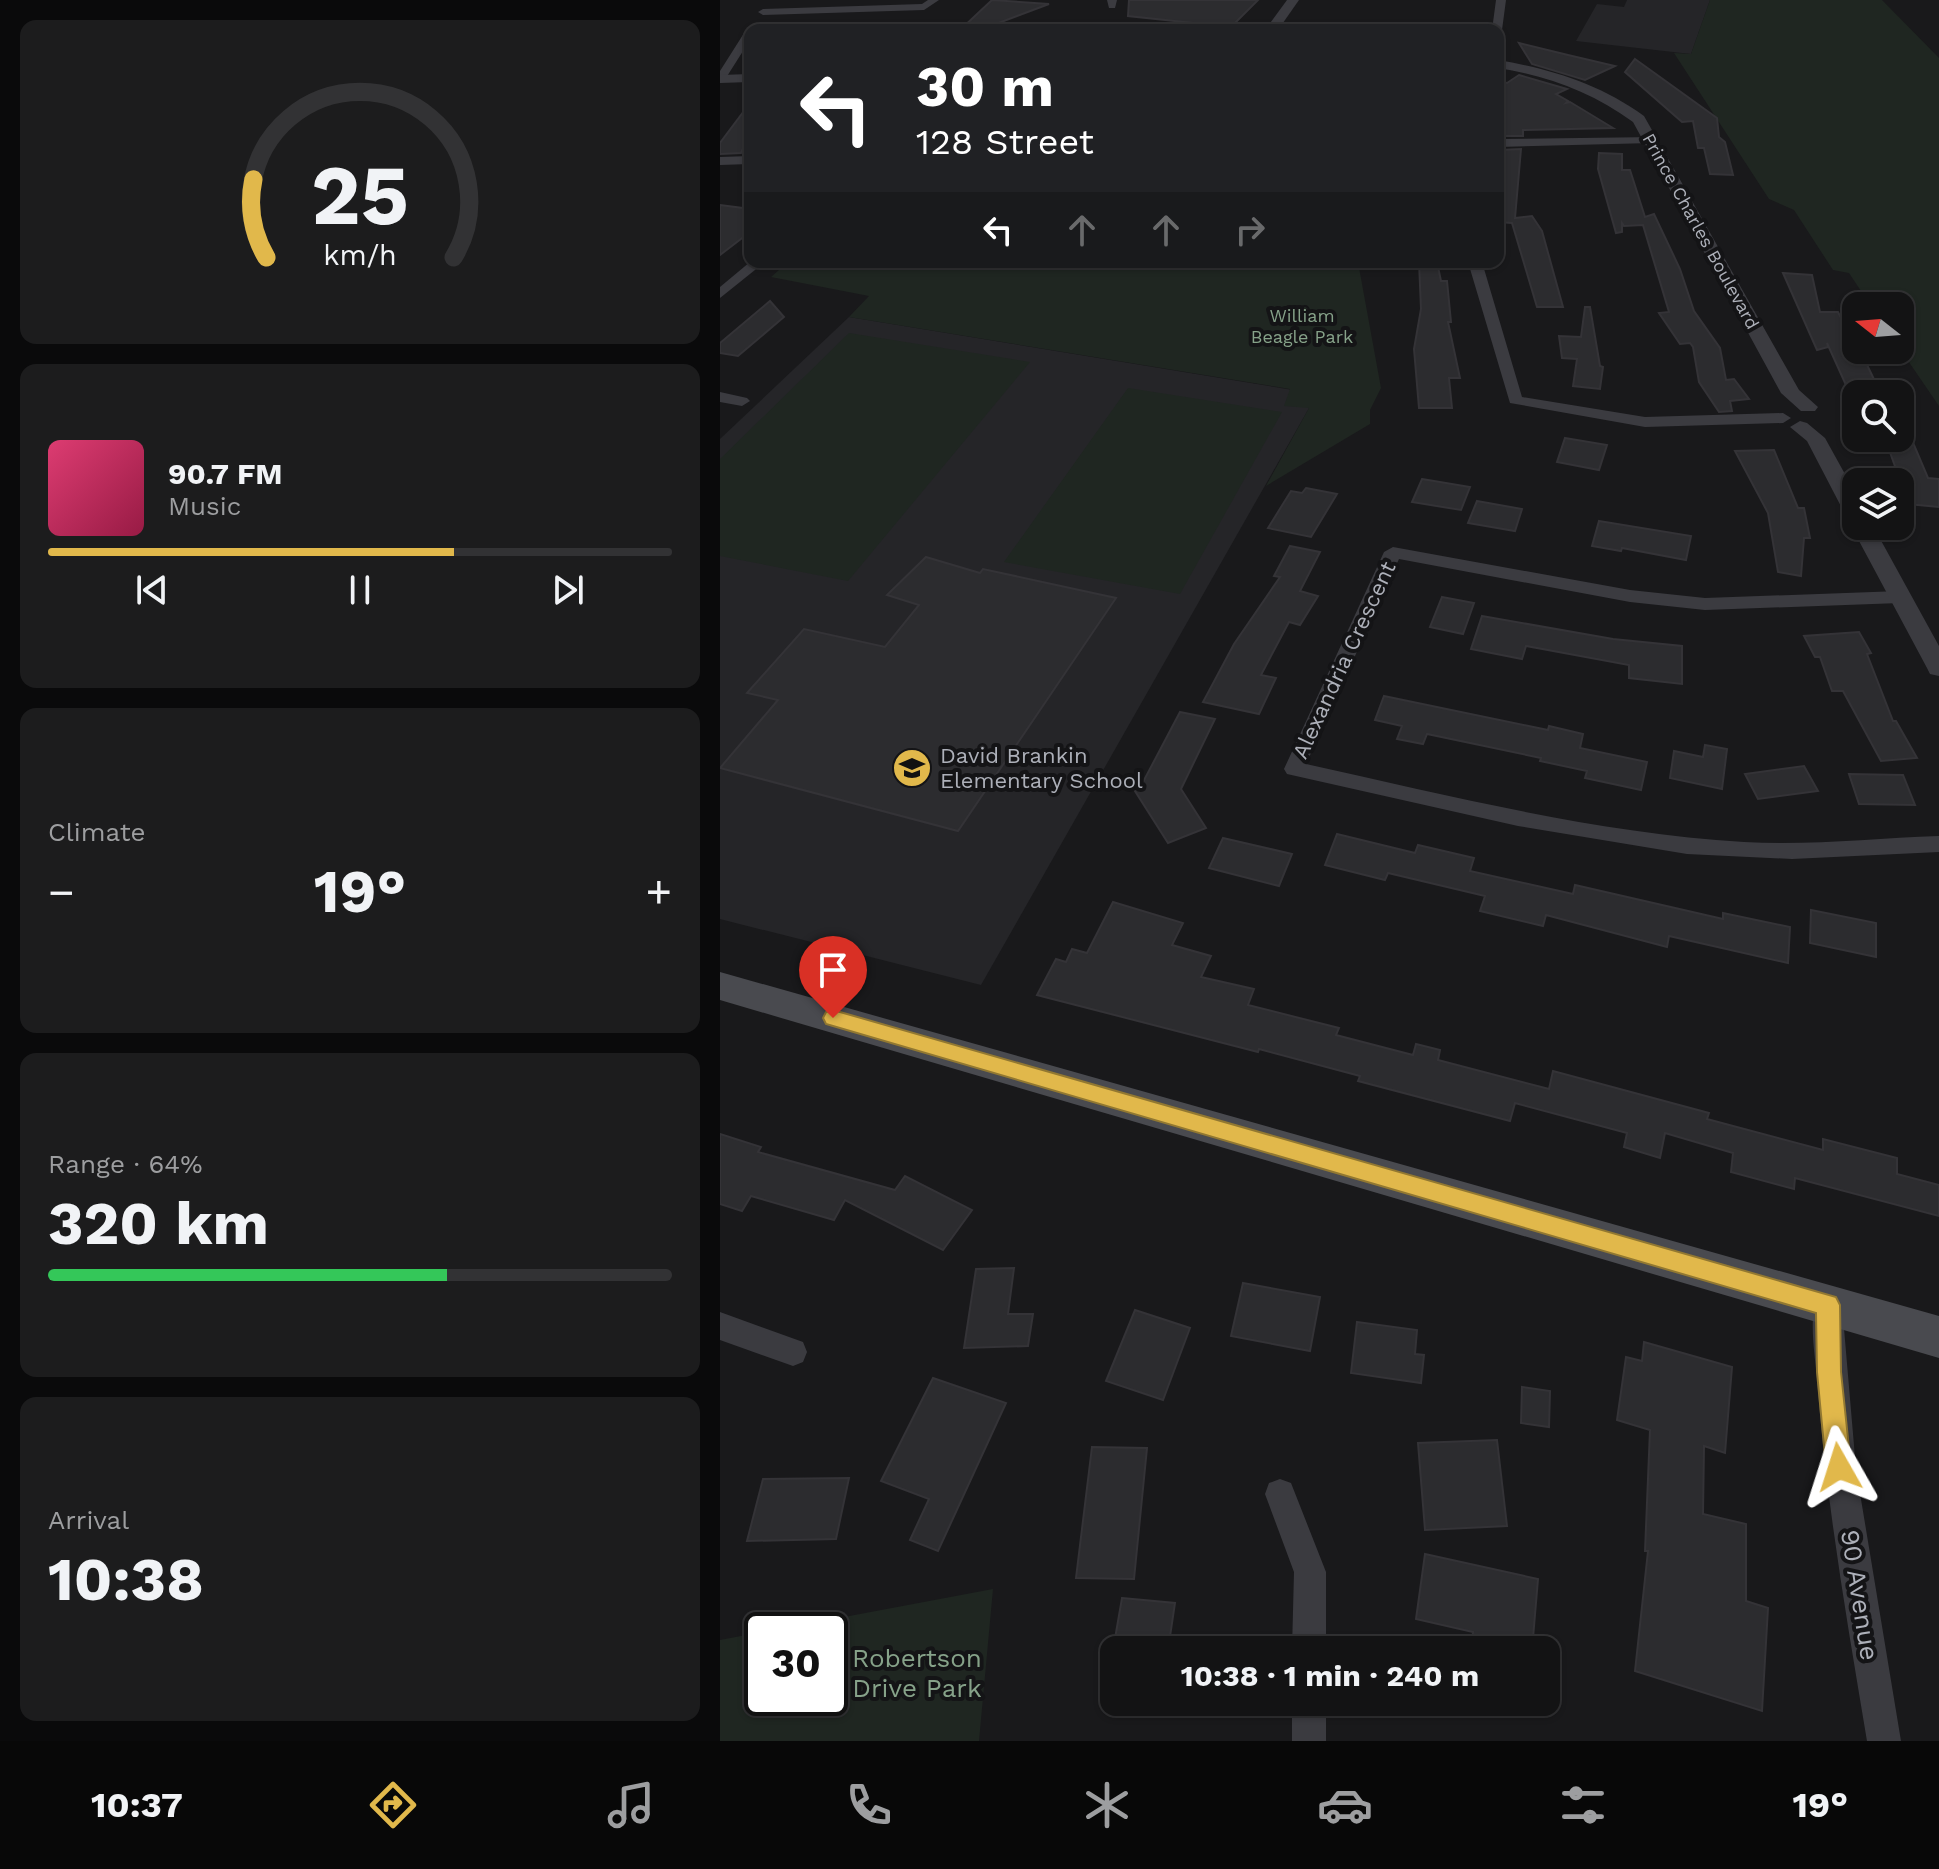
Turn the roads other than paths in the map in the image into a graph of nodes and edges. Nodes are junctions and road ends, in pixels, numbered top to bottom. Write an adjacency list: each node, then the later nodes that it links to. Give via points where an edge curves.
1 (770, 0): 5 (street)
2 (934, 0): 5 (street, via 924,7)
3 (1293, 0): 7 (street)
4 (1501, 0): 8 (street)
5 (763, 12): 6 (street)
6 (755, 24)
7 (1275, 24)
8 (1498, 24)
9 (744, 42): 12 (street)
10 (1504, 65): 13 (street, Prince Charles Boulevard, via 1608,98 1639,119)
11 (744, 78): 12 (street)
12 (720, 79)
13 (1652, 139): 14 (street); 22 (street, Prince Charles Boulevard)
14 (1504, 143)
15 (744, 160): 16 (street)
16 (720, 161)
17 (751, 268): 19 (street)
18 (1477, 268): 22 (street, via 1515,400 1645,422)
19 (720, 294)
20 (720, 397): 21 (street)
21 (742, 401)
22 (1800, 416): 23 (street, Prince Charles Boulevard)
23 (1842, 490)
24 (1869, 540): 25 (street)
25 (1900, 597): 26 (street); 27 (street, Alexandria Crescent, via 1705,604 1630,596 1393,552 1294,769 1644,840 1746,850)
26 (1939, 668)
27 (1939, 844)
28 (720, 986): 29 (main road)
29 (1828, 1305): 31 (main road); 37 (street, 90 Avenue, via 1839,1467)
30 (720, 1326): 32 (street)
31 (1939, 1337)
32 (793, 1352)
33 (1280, 1494): 34 (street, via 1310,1572)
34 (1309, 1636)
35 (1309, 1716): 36 (street)
36 (1309, 1741)
37 (1884, 1741)

